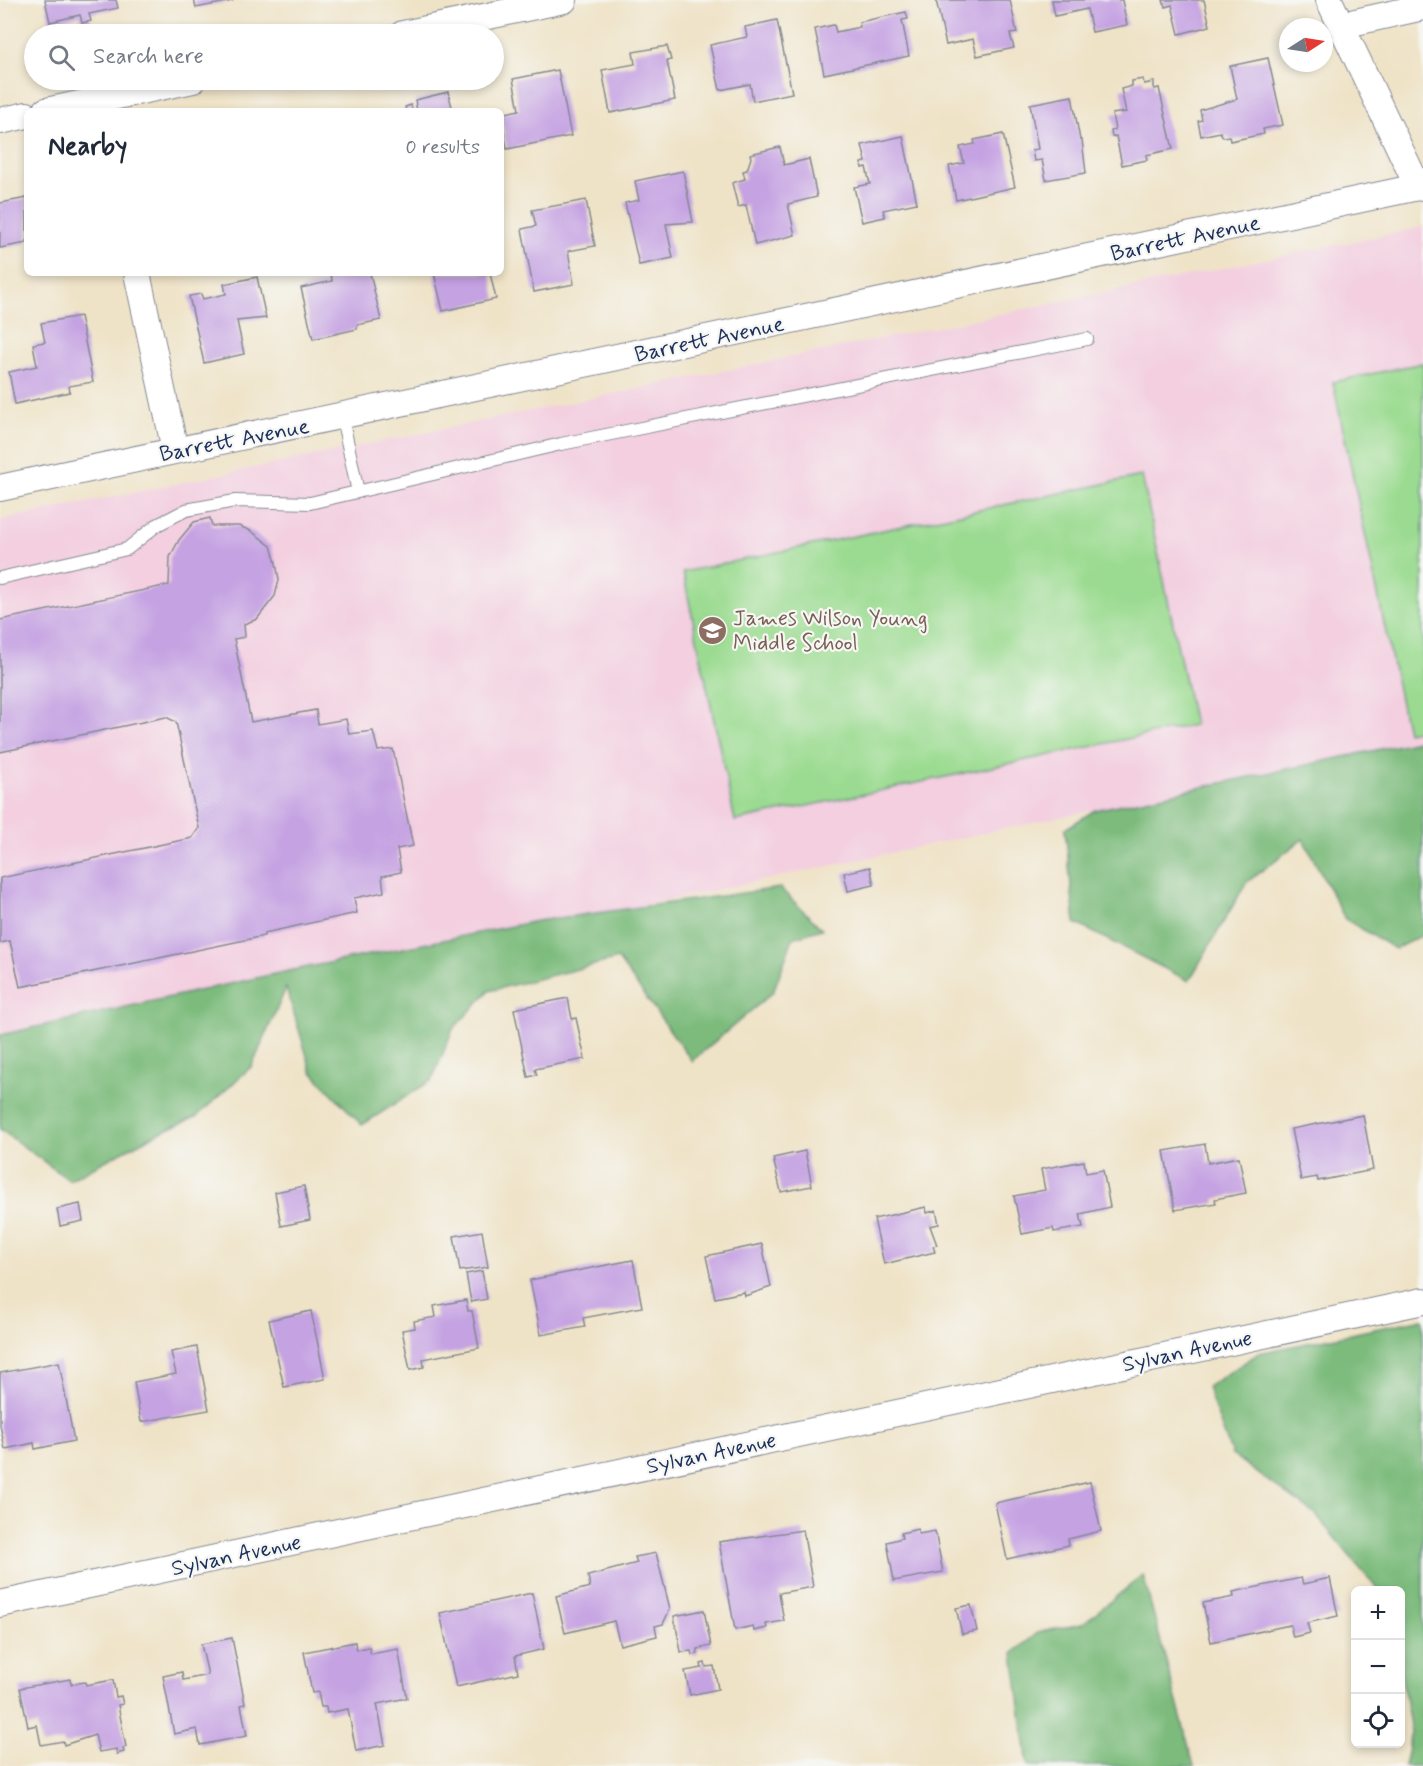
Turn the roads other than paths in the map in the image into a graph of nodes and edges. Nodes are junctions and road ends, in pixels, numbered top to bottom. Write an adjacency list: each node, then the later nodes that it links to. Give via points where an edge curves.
1 (564, 0): 4 (street)
2 (1329, 0): 5 (street)
3 (1423, 7): 5 (street)
4 (450, 24)
5 (1341, 25): 13 (street, Barrett Avenue, via 1418,187)
6 (156, 90): 7 (street)
7 (101, 105): 8 (street)
8 (74, 108)
9 (24, 116): 10 (street)
10 (0, 121)
11 (138, 276): 14 (street)
12 (1087, 339): 16 (lane, via 561,444)
13 (342, 417): 14 (street, Barrett Avenue); 16 (lane)
14 (175, 450): 15 (street, Barrett Avenue)
15 (0, 488)
16 (358, 492): 17 (lane, via 310,503 235,501 186,510 157,525 127,549)
17 (0, 578)
18 (1423, 1301): 19 (street, Sylvan Avenue)
19 (0, 1604)

